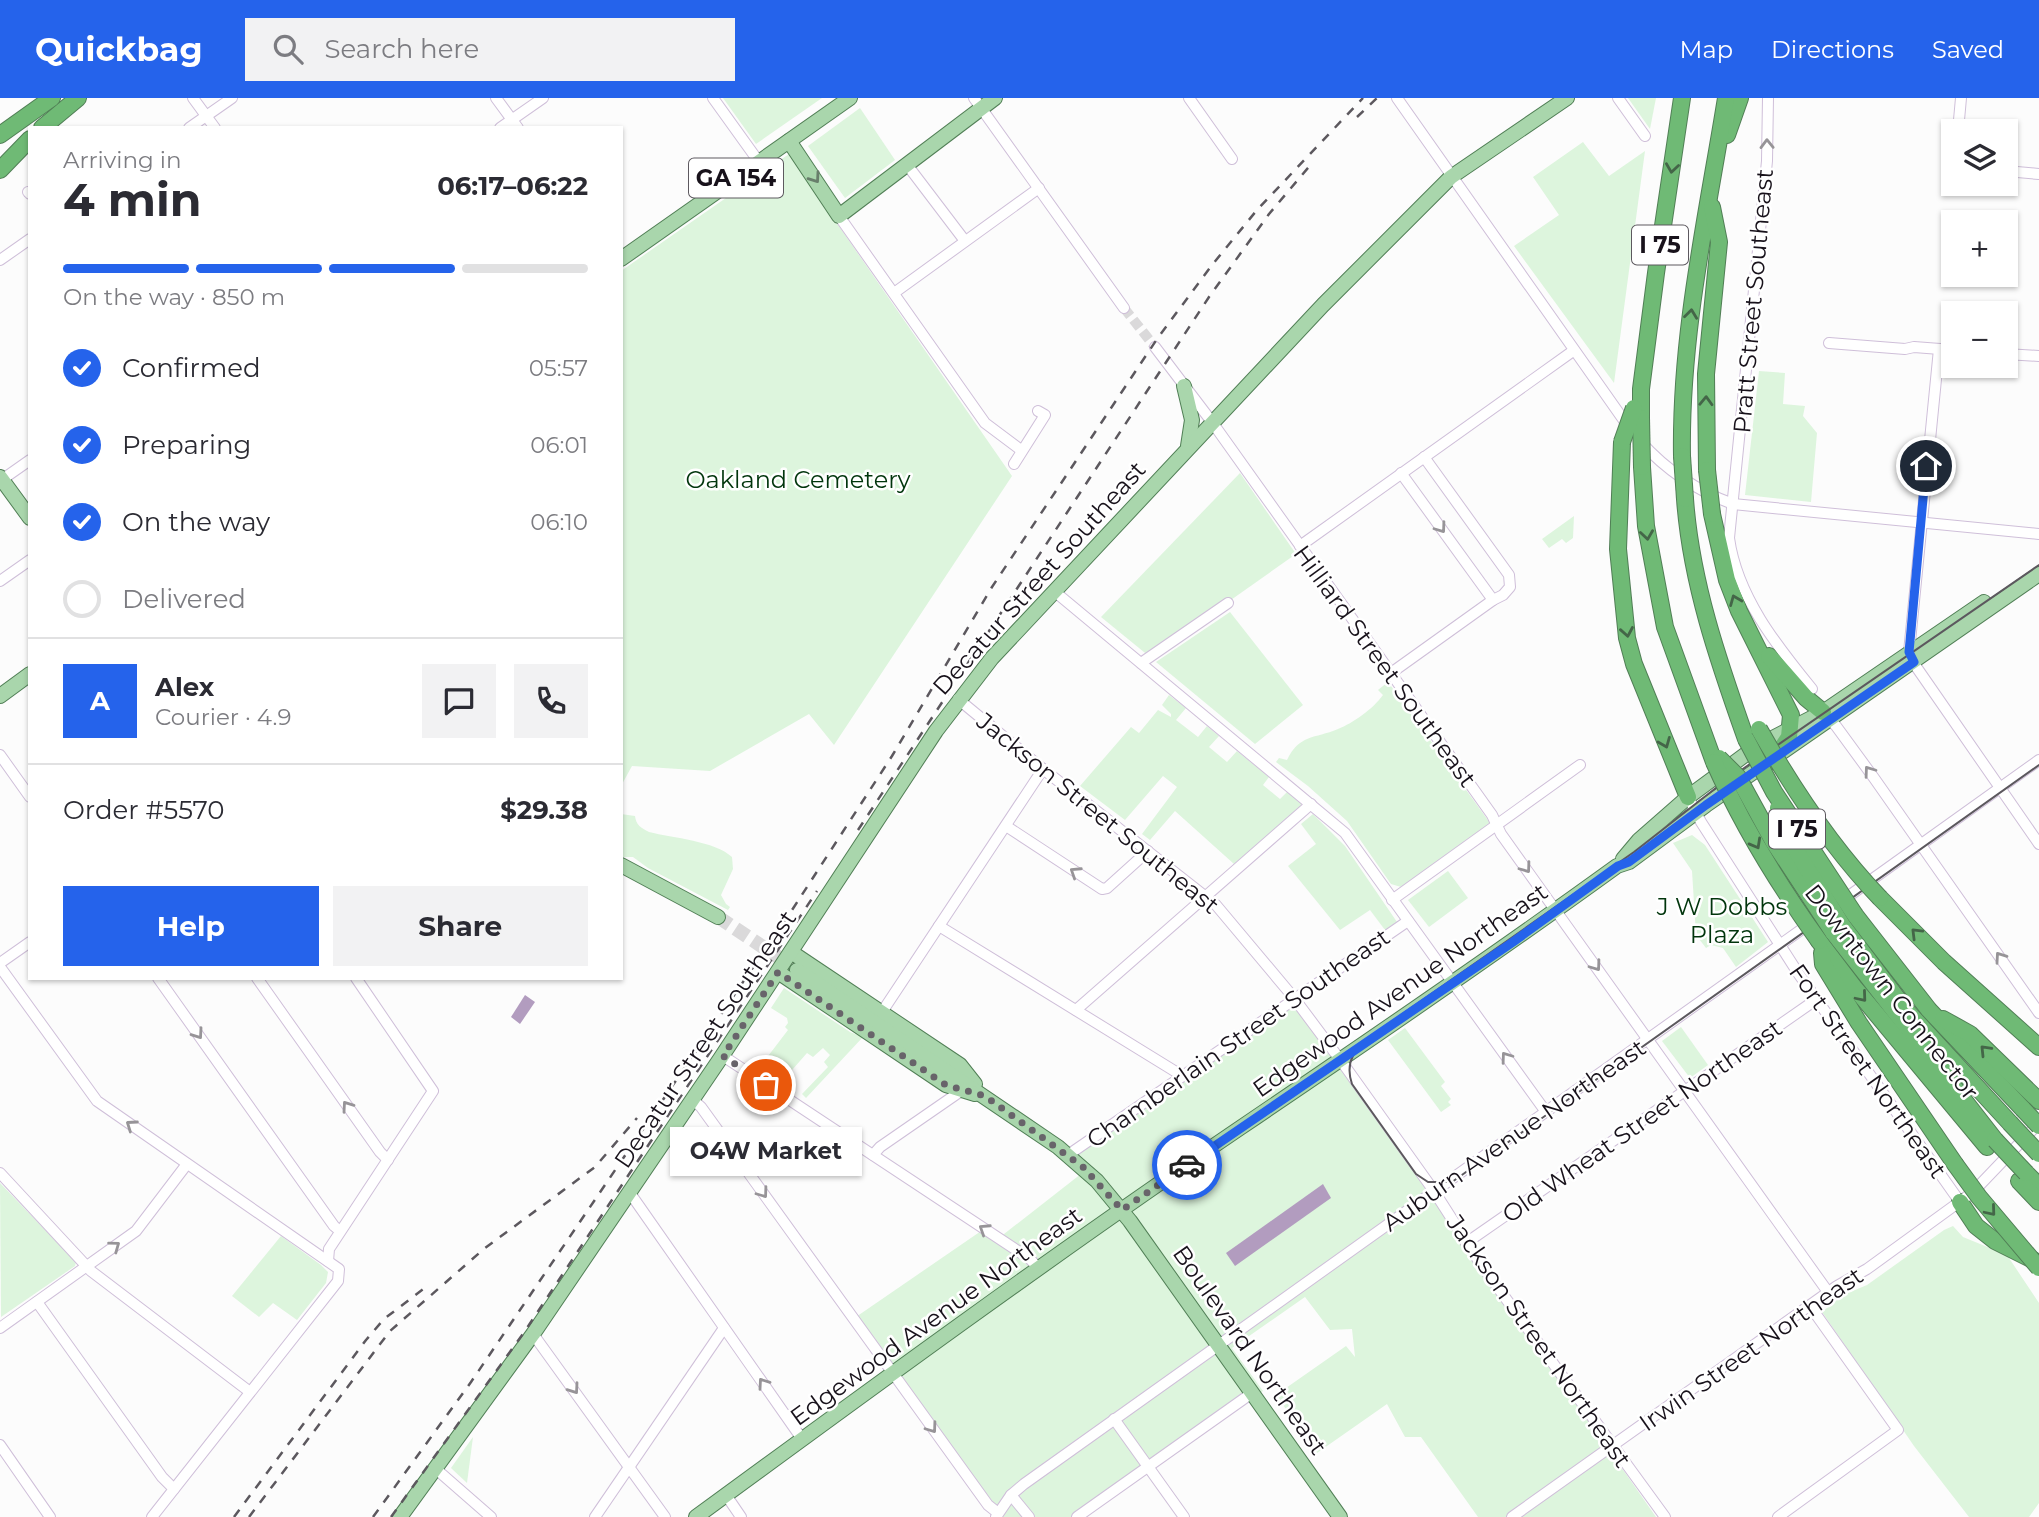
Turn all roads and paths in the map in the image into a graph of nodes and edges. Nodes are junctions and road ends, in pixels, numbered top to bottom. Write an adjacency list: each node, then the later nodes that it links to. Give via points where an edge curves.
1 (52, 98): 26 (highway)
2 (78, 98): 23 (highway)
3 (193, 98): 20 (street)
4 (232, 98): 20 (street)
5 (496, 98): 22 (street)
6 (542, 98): 22 (street)
7 (713, 98): 31 (street)
8 (850, 98): 29 (main road, GA 154)
9 (995, 98): 19 (main road)
10 (1189, 98): 30 (street)
11 (1397, 98): 37 (street)
12 (1567, 98): 37 (main road, Decatur Street Southeast)
13 (1618, 98): 27 (street)
14 (1726, 98): 34 (highway, I 75)
15 (1740, 98): 34 (highway)
16 (1768, 98): 64 (street, Pratt Street Southeast, one-way to 16, via 1767,161)
17 (1961, 98): 21 (street)
18 (1682, 99): 55 (highway, I 75, one-way to 55)
19 (978, 103): 32 (main road); 38 (street)
20 (206, 116): 24 (street); 25 (street)
21 (1959, 119)
22 (515, 124)
23 (44, 126)
24 (192, 126)
25 (214, 126)
26 (0, 135)
27 (1645, 136)
28 (28, 141): 33 (highway)
29 (789, 141): 31 (main road, GA 154); 40 (main road, one-way to 40)
30 (1232, 159)
31 (759, 162): 43 (main road, GA 154)
32 (908, 166): 40 (main road); 42 (street)
33 (0, 170)
34 (1715, 170): 39 (highway, I 75)
35 (2018, 172): 36 (street)
36 (2039, 174)
37 (1451, 177): 50 (street); 56 (main road, Decatur Street Southeast)
38 (1039, 188): 42 (street); 46 (street)
39 (1710, 198): 76 (highway, one-way to 39, bridge, via 1727,580 1707,470 1706,374 1719,242); 86 (highway, I 75, one-way to 39, bridge, via 1731,695 1702,607 1685,499 1682,427 1686,358)
40 (839, 215): 45 (street)
41 (28, 240): 44 (street)
42 (965, 242): 45 (street)
43 (623, 258)
44 (0, 261)
45 (894, 293): 58 (street, via 985,423)
46 (1124, 308)
47 (1829, 343): 49 (street)
48 (1155, 348): 53 (street, Hilliard Street Southeast)
49 (1939, 349): 66 (street)
50 (1573, 351): 59 (street); 64 (street, via 1653,454 1687,482)
51 (2018, 355): 52 (street)
52 (2039, 356)
53 (1184, 386): 56 (street, Hilliard Street Southeast); 57 (main road, via 1192,422)
54 (1038, 411): 58 (street, via 1045,415)
55 (1637, 413): 88 (highway, I 75, one-way to 88, bridge, via 1646,526 1665,627); 95 (highway, one-way to 95, bridge, via 1622,442 1618,549 1628,638 1634,664)
56 (1212, 422): 57 (main road, Decatur Street Southeast); 68 (street, Hilliard Street Southeast)
57 (1187, 449): 73 (main road, Decatur Street Southeast)
58 (1021, 450): 61 (street)
59 (1424, 457): 62 (street); 74 (street, via 1509,575 1508,590)
60 (28, 461): 63 (street)
61 (1013, 464)
62 (1401, 473): 68 (street); 74 (street, one-way to 74)
63 (1, 479): 65 (main road)
64 (1733, 505): 66 (street); 81 (street, Pratt Street Southeast, via 1729,537 1733,559 1766,630)
65 (28, 515)
66 (1921, 522): 67 (street); 77 (street)
67 (2039, 534)
68 (1300, 545): 79 (street, Hilliard Street Southeast)
69 (28, 561): 72 (street)
70 (2039, 564): 77 (main road, Edgewood Avenue Northeast)
71 (2039, 574): 77 (main road, Edgewood Avenue Northeast)
72 (0, 581)
73 (1054, 591): 78 (street); 83 (main road, Decatur Street Southeast)
74 (1493, 600): 79 (street)
75 (1228, 603): 78 (street)
76 (1749, 629): 84 (highway, via 1780,670); 85 (highway, via 1791,715)
77 (1912, 657): 84 (main road, Edgewood Avenue Northeast); 93 (street)
78 (1141, 663): 96 (street)
79 (1391, 673): 98 (street, Hilliard Street Southeast)
80 (28, 675): 82 (main road)
81 (1812, 689)
82 (0, 696)
83 (958, 699): 92 (street, Jackson Street Southeast); 115 (main road, Decatur Street Southeast)
84 (1827, 716): 85 (main road, Edgewood Avenue Northeast); 90 (main road, Edgewood Avenue Northeast); 101 (street, one-way to 84)
85 (1791, 728): 90 (highway); 95 (main road, Edgewood Avenue Northeast, via 1757,746)
86 (1753, 734): 110 (highway, Downtown Connector / I 75, bridge, via 1774,792); 129 (highway, one-way to 86, bridge, via 1880,898)
87 (0, 755): 94 (street)
88 (1717, 760): 110 (highway, bridge, via 1738,777 1773,841); 112 (highway, Downtown Connector / I 75, one-way to 112, bridge, via 1738,812)
89 (2039, 760): 93 (street, Auburn Avenue Northeast)
90 (1773, 761): 97 (main road, Edgewood Avenue Northeast)
91 (1580, 765): 98 (street)
92 (1043, 769): 99 (street); 102 (street, Jackson Street Southeast)
93 (2000, 788): 100 (street); 101 (street, Auburn Avenue Northeast)
94 (28, 794)
95 (1688, 797): 97 (street, Fort Street Northeast); 104 (main road, Edgewood Avenue Northeast, via 1639,840)
96 (1311, 804): 105 (street); 106 (street, via 1345,833)
97 (1696, 813): 104 (main road, Edgewood Avenue Northeast); 114 (street, Fort Street Northeast)
98 (1497, 824): 106 (street); 107 (street, Hilliard Street Southeast, one-way to 107)
99 (1006, 826): 102 (street, one-way to 99, via 1102,889); 111 (street)
100 (2039, 844)
101 (1921, 845): 114 (street, Auburn Avenue Northeast); 127 (street, one-way to 101)
102 (1148, 851): 105 (street, Jackson Street Southeast)
103 (623, 866): 108 (main road)
104 (1618, 866): 107 (main road, Edgewood Avenue Northeast)
105 (1207, 896): 123 (street, Jackson Street Southeast); 125 (street)
106 (1392, 900): 109 (street)
107 (1556, 910): 122 (main road, Edgewood Avenue Northeast); 128 (street, Hilliard Street Southeast, one-way to 128)
108 (718, 917)
109 (1408, 921): 122 (street); 123 (street, Chamberlain Street Southeast)
110 (1844, 924): 138 (highway, via 1908,1010); 138 (highway, Downtown Connector / I 75, one-way to 110, via 1929,1010); 138 (highway, via 1946,1076)
111 (939, 926): 125 (street); 126 (street)
112 (1819, 942): 138 (highway, Downtown Connector / I 75, one-way to 138); 156 (highway, one-way to 156, bridge, via 1823,964 1859,1023 1979,1197)
113 (28, 944): 116 (street)
114 (1780, 945): 124 (street, Fort Street Northeast); 128 (street, Auburn Avenue Northeast)
115 (791, 952): 118 (main road, Decatur Street Southeast); 126 (main road)
116 (0, 965): 144 (street, one-way to 116, via 97,1101)
117 (797, 970): 135 (main road)
118 (778, 972): 130 (main road, Decatur Street Southeast); 133 (main road)
119 (159, 980): 153 (street, one-way to 153)
120 (258, 980): 143 (street, one-way to 120)
121 (357, 980): 143 (street, via 433,1091)
122 (1453, 983): 131 (main road, Edgewood Avenue Northeast); 137 (street, one-way to 122)
123 (1294, 998): 131 (street, Jackson Street Southeast); 132 (street, Chamberlain Street Southeast)
124 (1817, 999): 134 (street, Old Wheat Street Northeast); 150 (street, Fort Street Northeast)
125 (1076, 1010): 132 (street)
126 (882, 1013): 135 (main road, via 960,1065)
127 (2039, 1013)
128 (1648, 1039): 134 (street, Hilliard Street Southeast); 137 (street, Auburn Avenue Northeast)
129 (2039, 1047)
130 (723, 1056): 136 (main road, Decatur Street Southeast); 141 (street)
131 (1341, 1061): 148 (street, Jackson Street Northeast); 152 (main road, Edgewood Avenue Northeast)
132 (1181, 1075): 142 (street, Chamberlain Street Southeast)
133 (961, 1091): 135 (main road); 141 (street)
134 (1686, 1091): 154 (street, Old Wheat Street Northeast); 160 (street, Hilliard Street Southeast)
135 (985, 1096): 142 (main road, Boulevard Northeast)
136 (693, 1100): 149 (main road, Decatur Street Southeast); 167 (street, one-way to 167)
137 (1546, 1112): 148 (street, Auburn Avenue Northeast)
138 (2012, 1121): 139 (highway, Downtown Connector / I 75, bridge); 140 (highway); 145 (highway, bridge); 145 (highway, Downtown Connector / I 75)
139 (2039, 1124): 150 (street, Irwin Street Northeast)
140 (2039, 1142)
141 (873, 1155): 158 (street, one-way to 141)
142 (1068, 1155): 152 (main road, Boulevard Northeast)
143 (388, 1160): 153 (street)
144 (187, 1164): 155 (street); 157 (street, one-way to 144, via 136,1231)
145 (2031, 1169): 147 (highway); 151 (highway, Downtown Connector / I 75)
146 (0, 1173): 157 (street)
147 (2039, 1185)
148 (1434, 1191): 154 (street, Jackson Street Northeast); 166 (street, Auburn Avenue Northeast)
149 (630, 1193): 164 (street); 165 (main road, Decatur Street Southeast)
150 (1960, 1202): 156 (highway, via 1976,1226); 160 (street, Irwin Street Northeast)
151 (2039, 1202)
152 (1122, 1210): 158 (main road, Edgewood Avenue Northeast); 166 (main road, Boulevard Northeast)
153 (340, 1231): 155 (street, via 329,1249)
154 (1466, 1243): 173 (street, Jackson Street Northeast)
155 (328, 1261): 168 (street, via 339,1269 338,1280)
156 (2036, 1263): 159 (highway, bridge)
157 (87, 1266): 161 (street); 168 (street)
158 (1039, 1269): 167 (main road, Edgewood Avenue Northeast)
159 (2039, 1282)
160 (1828, 1292): 162 (street, Irwin Street Northeast)
161 (37, 1302): 163 (street); 177 (street)
162 (1810, 1306): 173 (street, Irwin Street Northeast); 195 (street, via 1898,1430)
163 (0, 1328)
164 (724, 1328): 171 (street, one-way to 164); 174 (street)
165 (533, 1334): 174 (street, one-way to 174); 176 (main road, Decatur Street Southeast)
166 (1218, 1345): 169 (main road, Boulevard Northeast); 170 (street, Auburn Avenue Northeast)
167 (892, 1373): 171 (main road, Edgewood Avenue Northeast); 180 (street, one-way to 180)
168 (250, 1392): 177 (street)
169 (1252, 1393): 175 (street); 192 (main road, Boulevard Northeast)
170 (1114, 1419): 175 (street); 179 (street, Auburn Avenue Northeast)
171 (802, 1439): 178 (main road, Edgewood Avenue Northeast)
172 (0, 1445): 181 (street)
173 (1612, 1446): 193 (street, Irwin Street Northeast); 194 (street, Jackson Street Northeast)
174 (629, 1466): 185 (street); 186 (street)
175 (1148, 1467): 190 (street); 191 (street)
176 (436, 1469): 183 (main road, Decatur Street Southeast); 184 (street)
177 (174, 1489): 182 (street)
178 (726, 1495): 187 (main road, Edgewood Avenue Northeast); 188 (street)
179 (1011, 1495): 180 (street, Auburn Avenue Northeast); 189 (street)
180 (997, 1515)
181 (50, 1517)
182 (152, 1517)
183 (400, 1517)
184 (491, 1517)
185 (595, 1517)
186 (665, 1517)
187 (696, 1517)
188 (741, 1517)
189 (1029, 1517)
190 (1077, 1517)
191 (1184, 1517)
192 (1340, 1517)
193 (1512, 1517)
194 (1665, 1517)
195 (1778, 1517)

